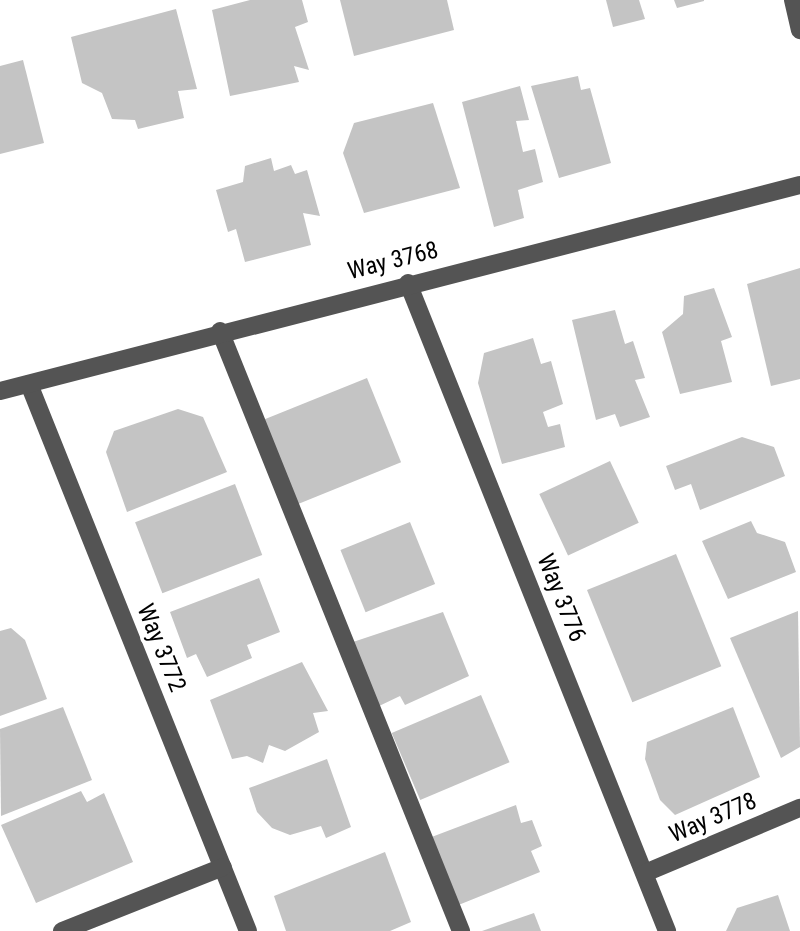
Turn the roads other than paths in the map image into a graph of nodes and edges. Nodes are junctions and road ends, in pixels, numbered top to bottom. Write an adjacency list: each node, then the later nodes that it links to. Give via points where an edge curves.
1 (793, 0): 2 (street)
2 (800, 30)
3 (800, 185): 4 (street, Way 3768)
4 (408, 283): 5 (street, Way 3768); 10 (street, Way 3776)
5 (220, 331): 6 (street, Way 3768); 13 (street)
6 (29, 384): 7 (street, Way 3768); 9 (street, Way 3772)
7 (0, 391)
8 (800, 808): 10 (street, Way 3778)
9 (223, 867): 11 (street); 12 (street, Way 3772)
10 (645, 873): 14 (street, Way 3776)
11 (62, 931)
12 (248, 931)
13 (461, 931)
14 (667, 931)

